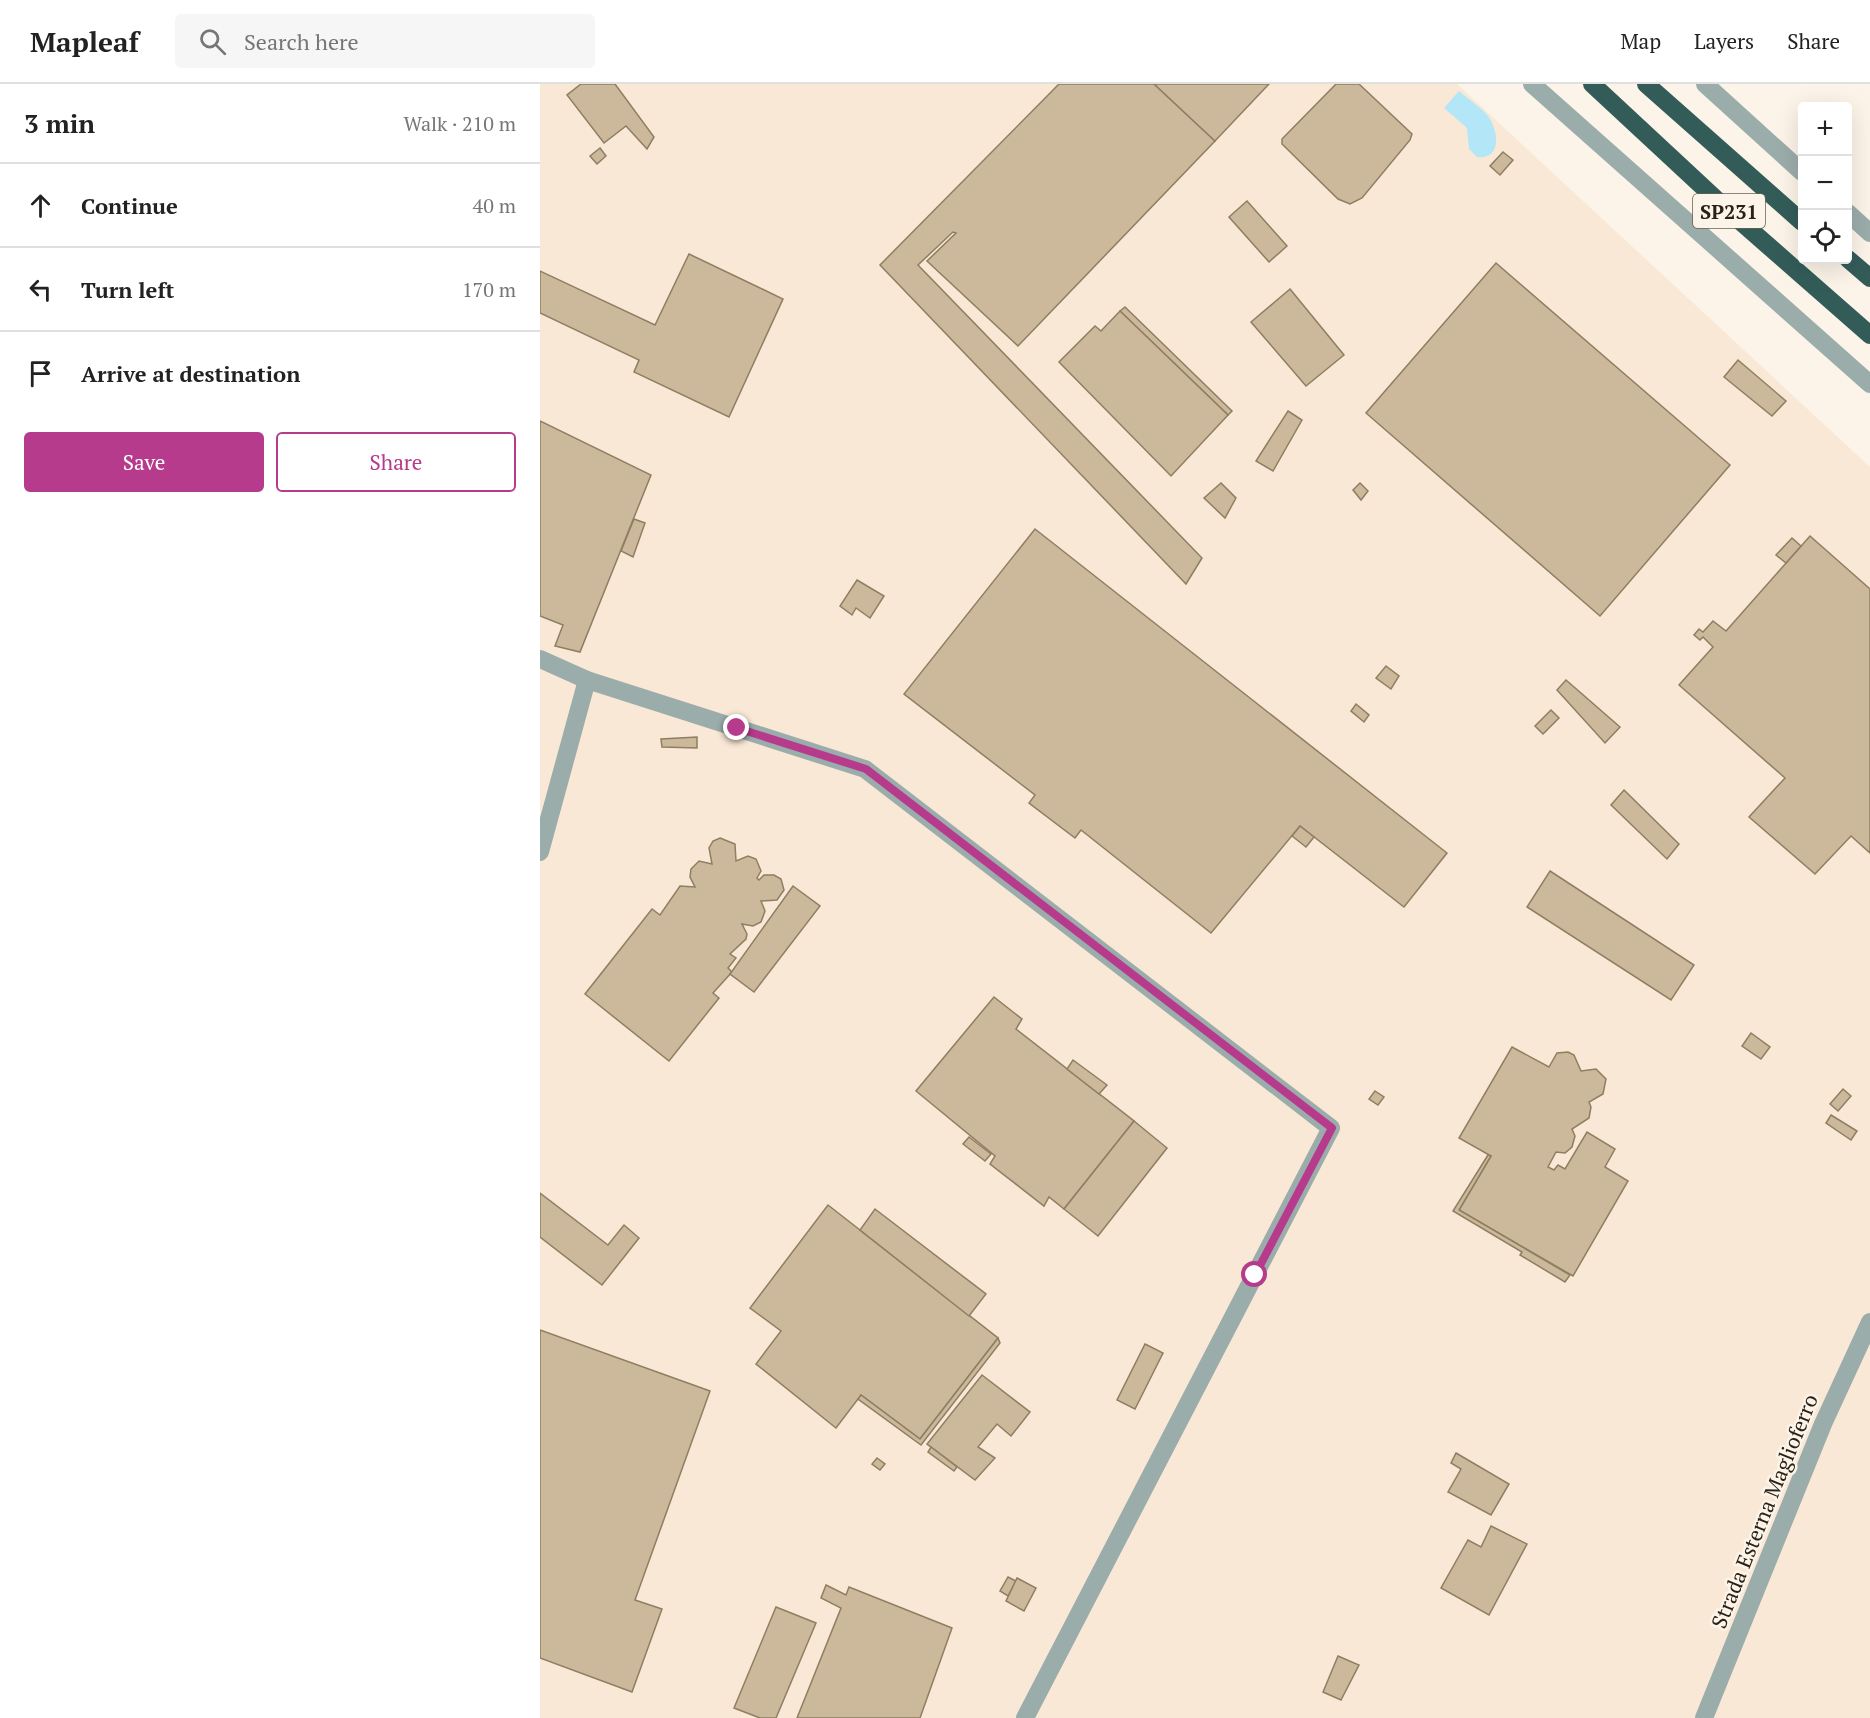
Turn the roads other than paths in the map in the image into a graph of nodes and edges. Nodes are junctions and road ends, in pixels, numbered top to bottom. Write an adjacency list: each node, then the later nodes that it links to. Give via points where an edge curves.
1 (1532, 84): 12 (street)
2 (1592, 84): 11 (highway, SP231)
3 (1646, 84): 7 (highway, SP231)
4 (1705, 84): 5 (street)
5 (1798, 168)
6 (1852, 217): 8 (street)
7 (1798, 218)
8 (1870, 233)
9 (1852, 262): 10 (highway)
10 (1870, 278)
11 (1870, 335)
12 (1870, 384)
13 (540, 659): 14 (street)
14 (587, 680): 15 (street); 17 (street, via 866,769 1332,1128)
15 (540, 852)
16 (1870, 1322): 18 (street, Strada Esterna Maglioferro, via 1823,1424)
17 (1025, 1718)
18 (1704, 1718)

